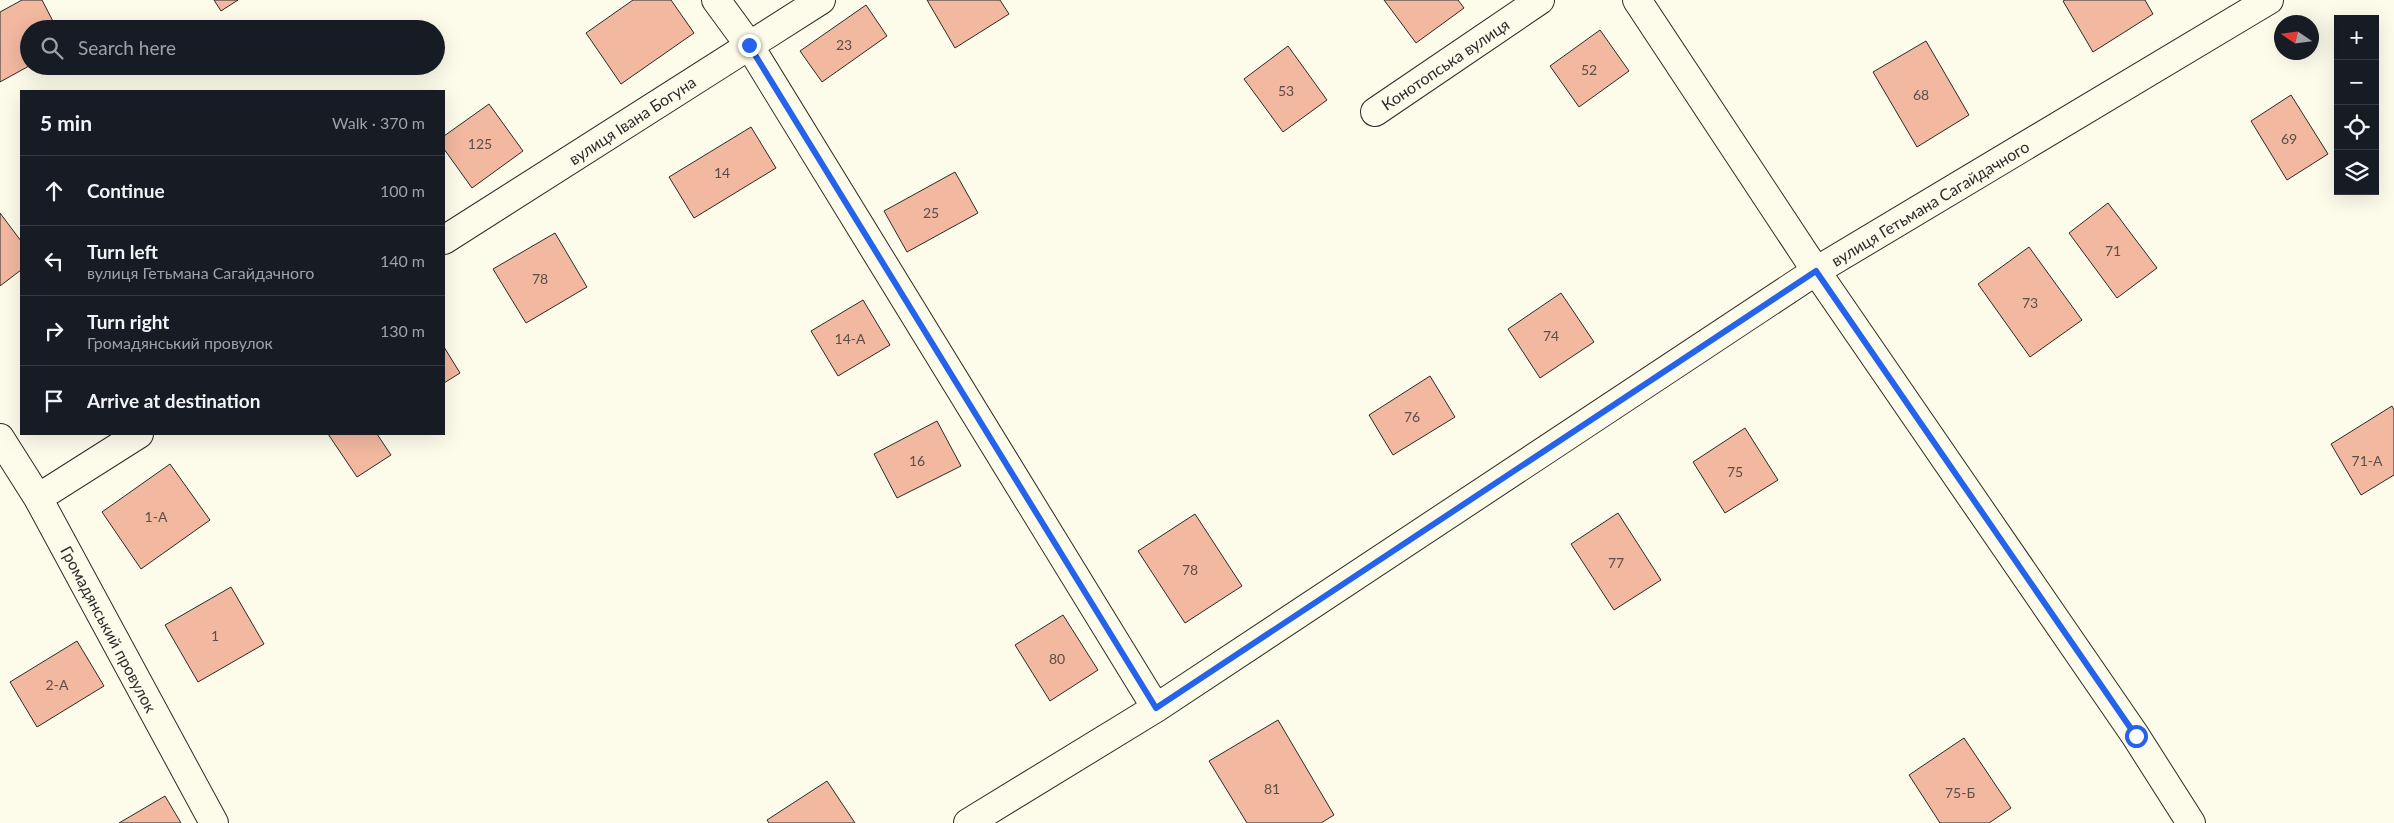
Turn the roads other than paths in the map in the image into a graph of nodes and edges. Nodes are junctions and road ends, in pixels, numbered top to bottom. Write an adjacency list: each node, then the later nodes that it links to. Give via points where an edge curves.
1 (716, 0): 6 (street)
2 (821, 0): 6 (street, вулиця Івана Богуна)
3 (1540, 0): 7 (street, Конотопська вулиця)
4 (1636, 0): 9 (street)
5 (2268, 0): 9 (street, вулиця Гетьмана Сагайдачного)
6 (749, 45): 8 (street, вулиця Івана Богуна); 13 (street)
7 (1375, 112)
8 (445, 239)
9 (1816, 271): 13 (street, вулиця Гетьмана Сагайдачного); 16 (street, via 2136,736)
10 (137, 435): 12 (street)
11 (0, 438): 12 (street, Громадянський провулок)
12 (38, 498): 14 (street, Громадянський провулок)
13 (1156, 708): 15 (street, вулиця Гетьмана Сагайдачного)
14 (214, 823)
15 (968, 823)
16 (2191, 823)

